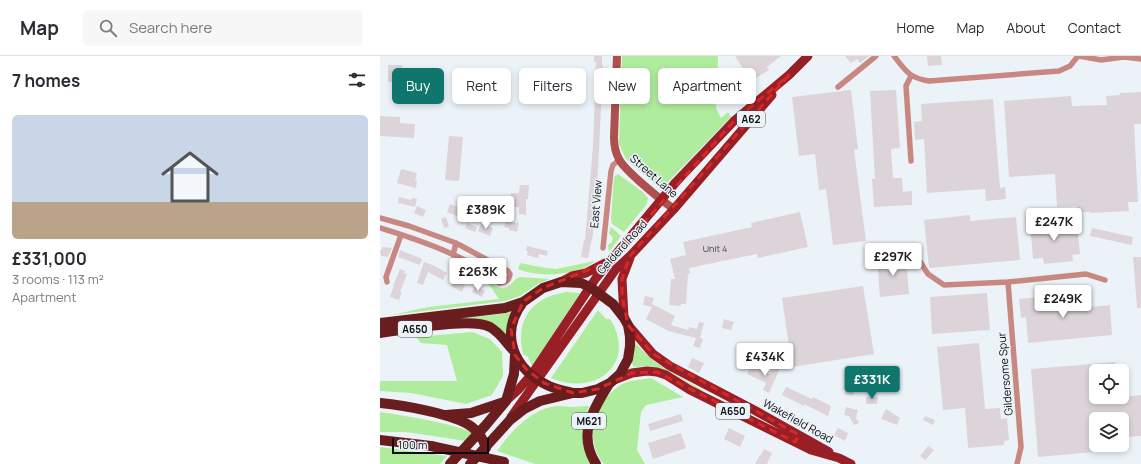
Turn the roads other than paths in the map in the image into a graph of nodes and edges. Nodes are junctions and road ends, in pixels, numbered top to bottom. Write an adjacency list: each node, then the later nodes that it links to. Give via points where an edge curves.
1 (617, 56): 10 (street, via 614,137)
2 (808, 56): 7 (main road, Gelderd Road / A62)
3 (876, 56): 9 (street)
4 (894, 56): 8 (street)
5 (1079, 56): 6 (street, via 1101,60); 8 (street, via 1070,66 1059,71 929,81)
6 (1141, 59)
7 (789, 75): 12 (main road, Gelderd Road / A62, via 734,121); 13 (main road, Gelderd Road / A62)
8 (911, 76): 11 (street, via 906,86)
9 (838, 87)
10 (619, 160): 12 (street, Street Lane); 20 (street, East View, via 611,171 606,239)
11 (910, 161)
12 (661, 199): 13 (street, Street Lane); 24 (main road, Gelderd Road / A62)
13 (674, 209): 22 (main road, Gelderd Road / A62)
14 (380, 218): 15 (street)
15 (392, 221): 17 (street); 19 (street)
16 (380, 228): 17 (street)
17 (389, 231): 18 (street)
18 (401, 235): 21 (street); 26 (street, via 386,277)
19 (456, 243): 21 (street); 21 (street, via 508,271 509,279 504,283 498,283 477,266)
20 (603, 248)
21 (452, 255)
22 (630, 256): 29 (main road, Gelderd Road / A62); 31 (main road, via 622,279)
23 (919, 260): 28 (street, via 928,274 944,285)
24 (610, 261): 27 (main road); 29 (main road, Gelderd Road / A62)
25 (1105, 280): 28 (street, via 1086,274)
26 (387, 282)
27 (561, 282): 29 (highway, via 581,283); 30 (highway, via 543,288)
28 (1008, 282): 51 (street, Gildersome Spur, via 1021,446)
29 (594, 290): 31 (highway, via 612,304); 35 (main road, Gelderd Road / A62)
30 (523, 302): 32 (highway, A650, via 489,311); 34 (highway, Gelderd Road, via 513,318 510,337)
31 (626, 321): 36 (highway, via 630,346 628,359 620,374); 43 (main road, Wakefield Road / A650, via 653,354 670,366)
32 (380, 323)
33 (380, 333): 34 (highway, A650, via 465,323 479,324 494,330)
34 (514, 352): 35 (highway, via 522,365); 38 (highway, Gelderd Road, via 514,374)
35 (535, 377): 37 (highway, via 549,386); 38 (main road, Gelderd Road / A62); 41 (main road, Gelderd Road / A62)
36 (612, 381): 37 (highway, via 590,392); 43 (main road, Wakefield Road / A650, via 632,373 657,372 690,390); 49 (highway, M621, via 588,421 588,444)
37 (573, 393): 41 (highway, via 534,403)
38 (506, 401): 40 (highway, via 471,413); 42 (highway, Gelderd Road / A62)
39 (380, 404): 40 (highway)
40 (442, 415): 42 (highway, via 465,423)
41 (510, 420): 45 (highway, Gelderd Road / A62)
42 (479, 433): 45 (highway); 48 (highway, Gelderd Road / A62)
43 (797, 438): 50 (main road, Wakefield Road / A650)
44 (380, 440): 47 (highway, bridge, via 431,446)
45 (486, 448): 46 (highway, Gelderd Road / A62)
46 (474, 462)
47 (508, 463)
48 (450, 464)
49 (596, 464)
50 (851, 464)
51 (1017, 464)

